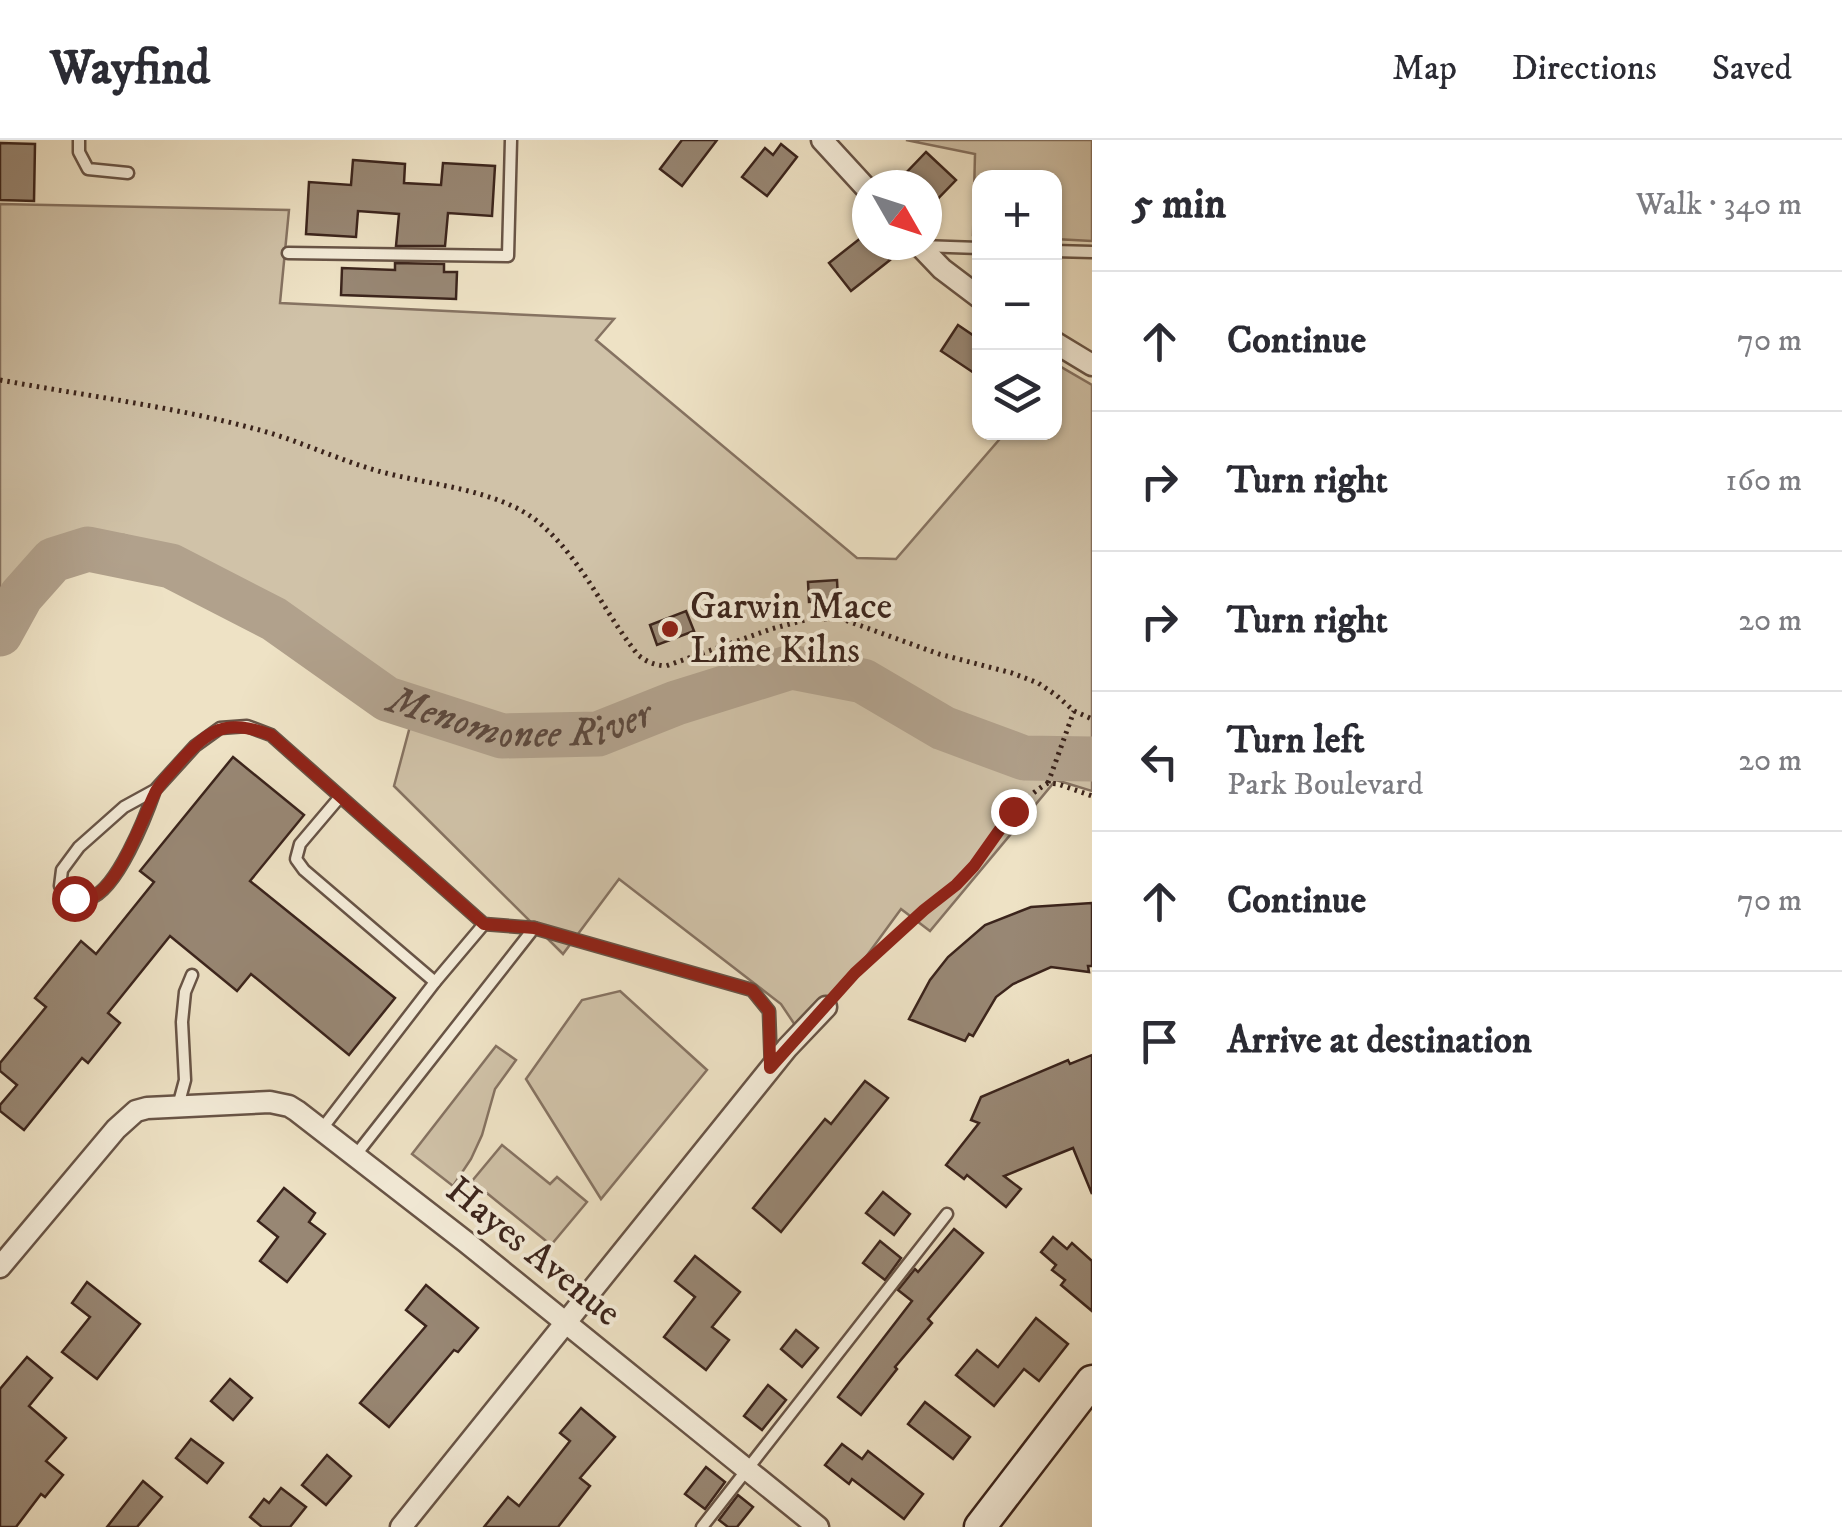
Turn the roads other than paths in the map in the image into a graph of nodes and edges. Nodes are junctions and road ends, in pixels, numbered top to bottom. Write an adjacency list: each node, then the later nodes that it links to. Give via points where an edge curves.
1 (79, 140): 4 (lane, via 88,169)
2 (511, 140): 10 (lane, via 508,256)
3 (822, 140): 5 (street)
4 (128, 173)
5 (852, 173)
6 (942, 247): 7 (lane)
7 (972, 248)
8 (1062, 250): 9 (lane)
9 (1092, 252)
10 (288, 253)
11 (933, 260): 12 (street)
12 (972, 292)
13 (1062, 347): 14 (street)
14 (1092, 366)
15 (155, 790): 15 (lane, via 110,884 90,898 74,898 60,886 62,870 79,847); 16 (lane, via 194,746 220,728 246,726 271,735)
16 (340, 798): 17 (lane); 20 (lane, via 300,844 296,858)
17 (484, 924): 18 (lane); 20 (lane)
18 (534, 928): 22 (lane, via 752,990 769,1011); 25 (lane)
19 (192, 975): 23 (lane, via 185,992 185,1080)
20 (435, 982): 24 (lane)
21 (826, 1007): 22 (street)
22 (770, 1068): 28 (street)
23 (178, 1106): 24 (street, Hayes Avenue, via 280,1103); 27 (street, Hayes Avenue, via 136,1111 116,1128)
24 (321, 1130): 25 (street, Hayes Avenue)
25 (355, 1156): 28 (street, Hayes Avenue)
26 (947, 1214): 30 (lane)
27 (0, 1267)
28 (566, 1322): 30 (street, Hayes Avenue); 31 (street)
29 (1092, 1381): 34 (main road)
30 (748, 1470): 32 (lane); 33 (street, Hayes Avenue)
31 (401, 1527)
32 (702, 1527)
33 (818, 1527)
34 (980, 1527)

